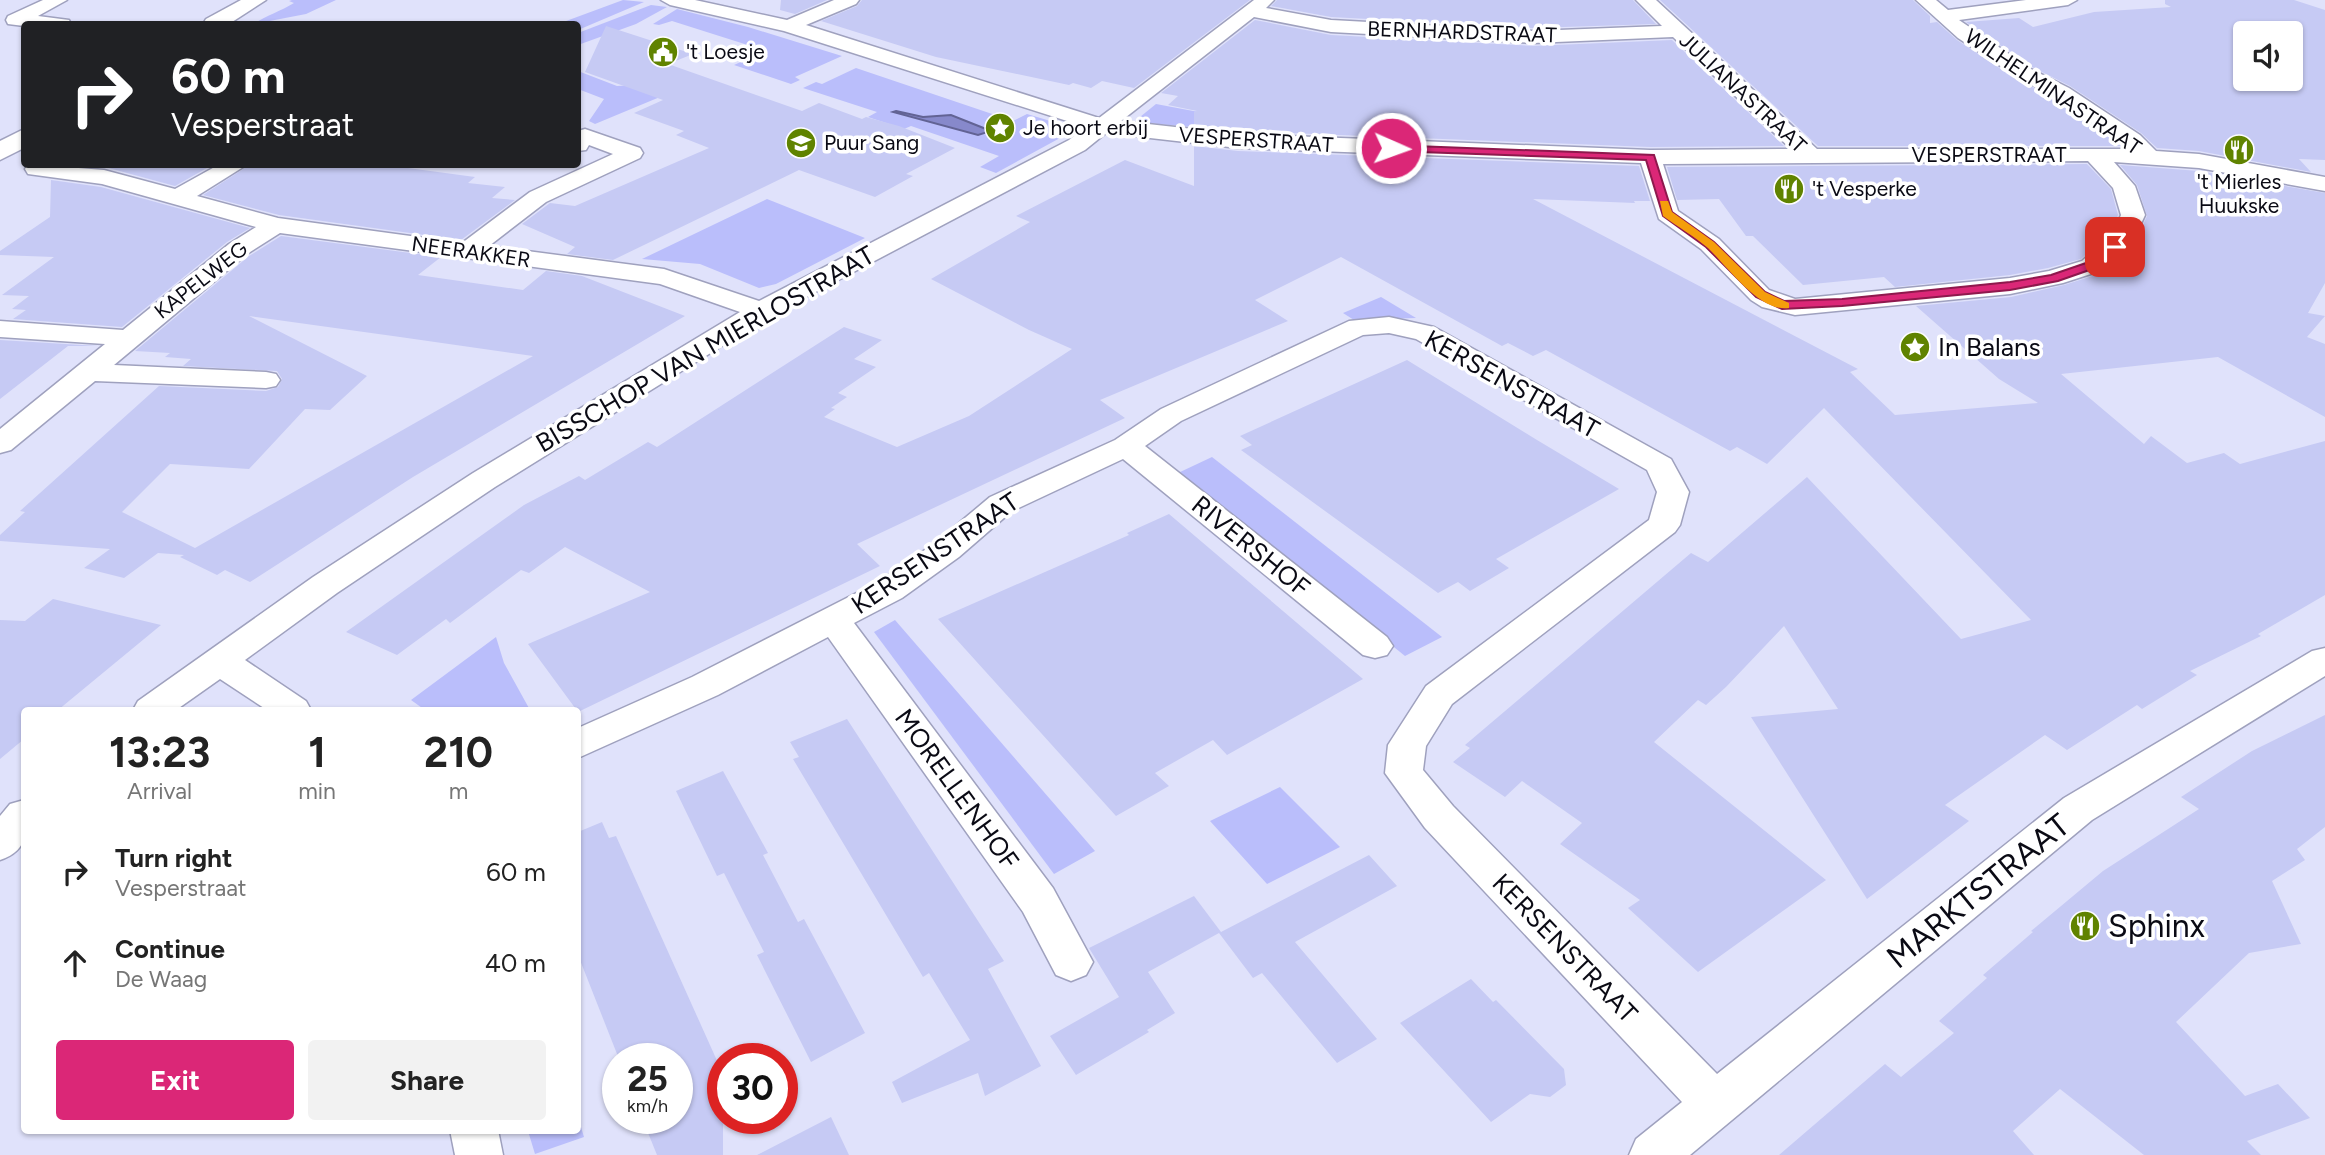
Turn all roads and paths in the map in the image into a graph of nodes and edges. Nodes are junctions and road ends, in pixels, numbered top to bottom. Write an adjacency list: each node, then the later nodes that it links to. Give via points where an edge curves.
1 (58, 0): 10 (street, via 15,20)
2 (256, 0): 11 (street)
3 (850, 0): 12 (street)
4 (1645, 0): 13 (street, JULIANASTRAAT)
5 (1925, 0): 9 (street, WILHELMINASTRAAT)
6 (2068, 0): 9 (street)
7 (685, 1): 12 (street, VESPERSTRAAT)
8 (1257, 5): 13 (street, BERNHARDSTRAAT, via 1331,26 1533,37); 14 (street, BISSCHOP VAN MIERLOSTRAAT)
9 (1944, 16): 21 (street, WILHELMINASTRAAT, via 2024,73 2062,92 2122,133)
10 (27, 21)
11 (219, 21)
12 (789, 26): 14 (street, VESPERSTRAAT)
13 (1677, 31): 19 (street, JULIANASTRAAT)
14 (1104, 126): 20 (street, VESPERSTRAAT, via 1238,141); 30 (street, BISSCHOP VAN MIERLOSTRAAT, via 1077,145)
15 (21, 139): 17 (street)
16 (581, 141): 27 (street, via 585,136 632,153)
17 (0, 152)
18 (2094, 154): 19 (street, VESPERSTRAAT); 20 (street, via 2124,186 2133,215 2115,247 2091,266 2054,278 1951,293 1795,307 1760,295 1710,244 1667,214); 21 (street, VESPERSTRAAT)
19 (1811, 156): 20 (street, VESPERSTRAAT)
20 (1650, 157)
21 (2150, 157): 25 (street, VESPERSTRAAT, via 2199,161)
22 (230, 168): 26 (street)
23 (559, 168): 27 (street)
24 (36, 169): 26 (street, NEERAKKER, via 104,177)
25 (2325, 184)
26 (180, 196): 28 (street, NEERAKKER)
27 (538, 197): 29 (street)
28 (276, 225): 29 (street, NEERAKKER); 32 (street, KAPELWEG)
29 (467, 251): 30 (street, NEERAKKER, via 664,277)
30 (761, 310): 39 (street, BISSCHOP VAN MIERLOSTRAAT, via 484,480)
31 (0, 329): 32 (street, KAPELWEG)
32 (128, 338): 33 (street, KAPELWEG)
33 (90, 372): 34 (street); 35 (street, KAPELWEG)
34 (266, 380)
35 (0, 444)
36 (1126, 446): 37 (street, KERSENSTRAAT, via 1001,504 890,590); 38 (street, RIVERSHOF); 47 (street, KERSENSTRAAT, via 1171,415 1310,349 1358,327 1389,325 1425,333 1660,465 1673,492 1664,525 1439,695 1407,745 1404,773 1439,817)
37 (834, 620): 43 (street, KERSENSTRAAT); 46 (street, MORELLENHOF, via 1038,900)
38 (1375, 646)
39 (218, 660): 41 (street, BISSCHOP VAN MIERLOSTRAAT); 42 (street)
40 (2325, 660): 47 (street, MARKTSTRAAT, via 2078,809)
41 (155, 707)
42 (288, 707)
43 (581, 743)
44 (21, 819): 45 (street)
45 (0, 844)
46 (1071, 962)
47 (1715, 1105): 50 (street, MARKTSTRAAT)
48 (475, 1134): 49 (street)
49 (479, 1155)
50 (1653, 1155)

